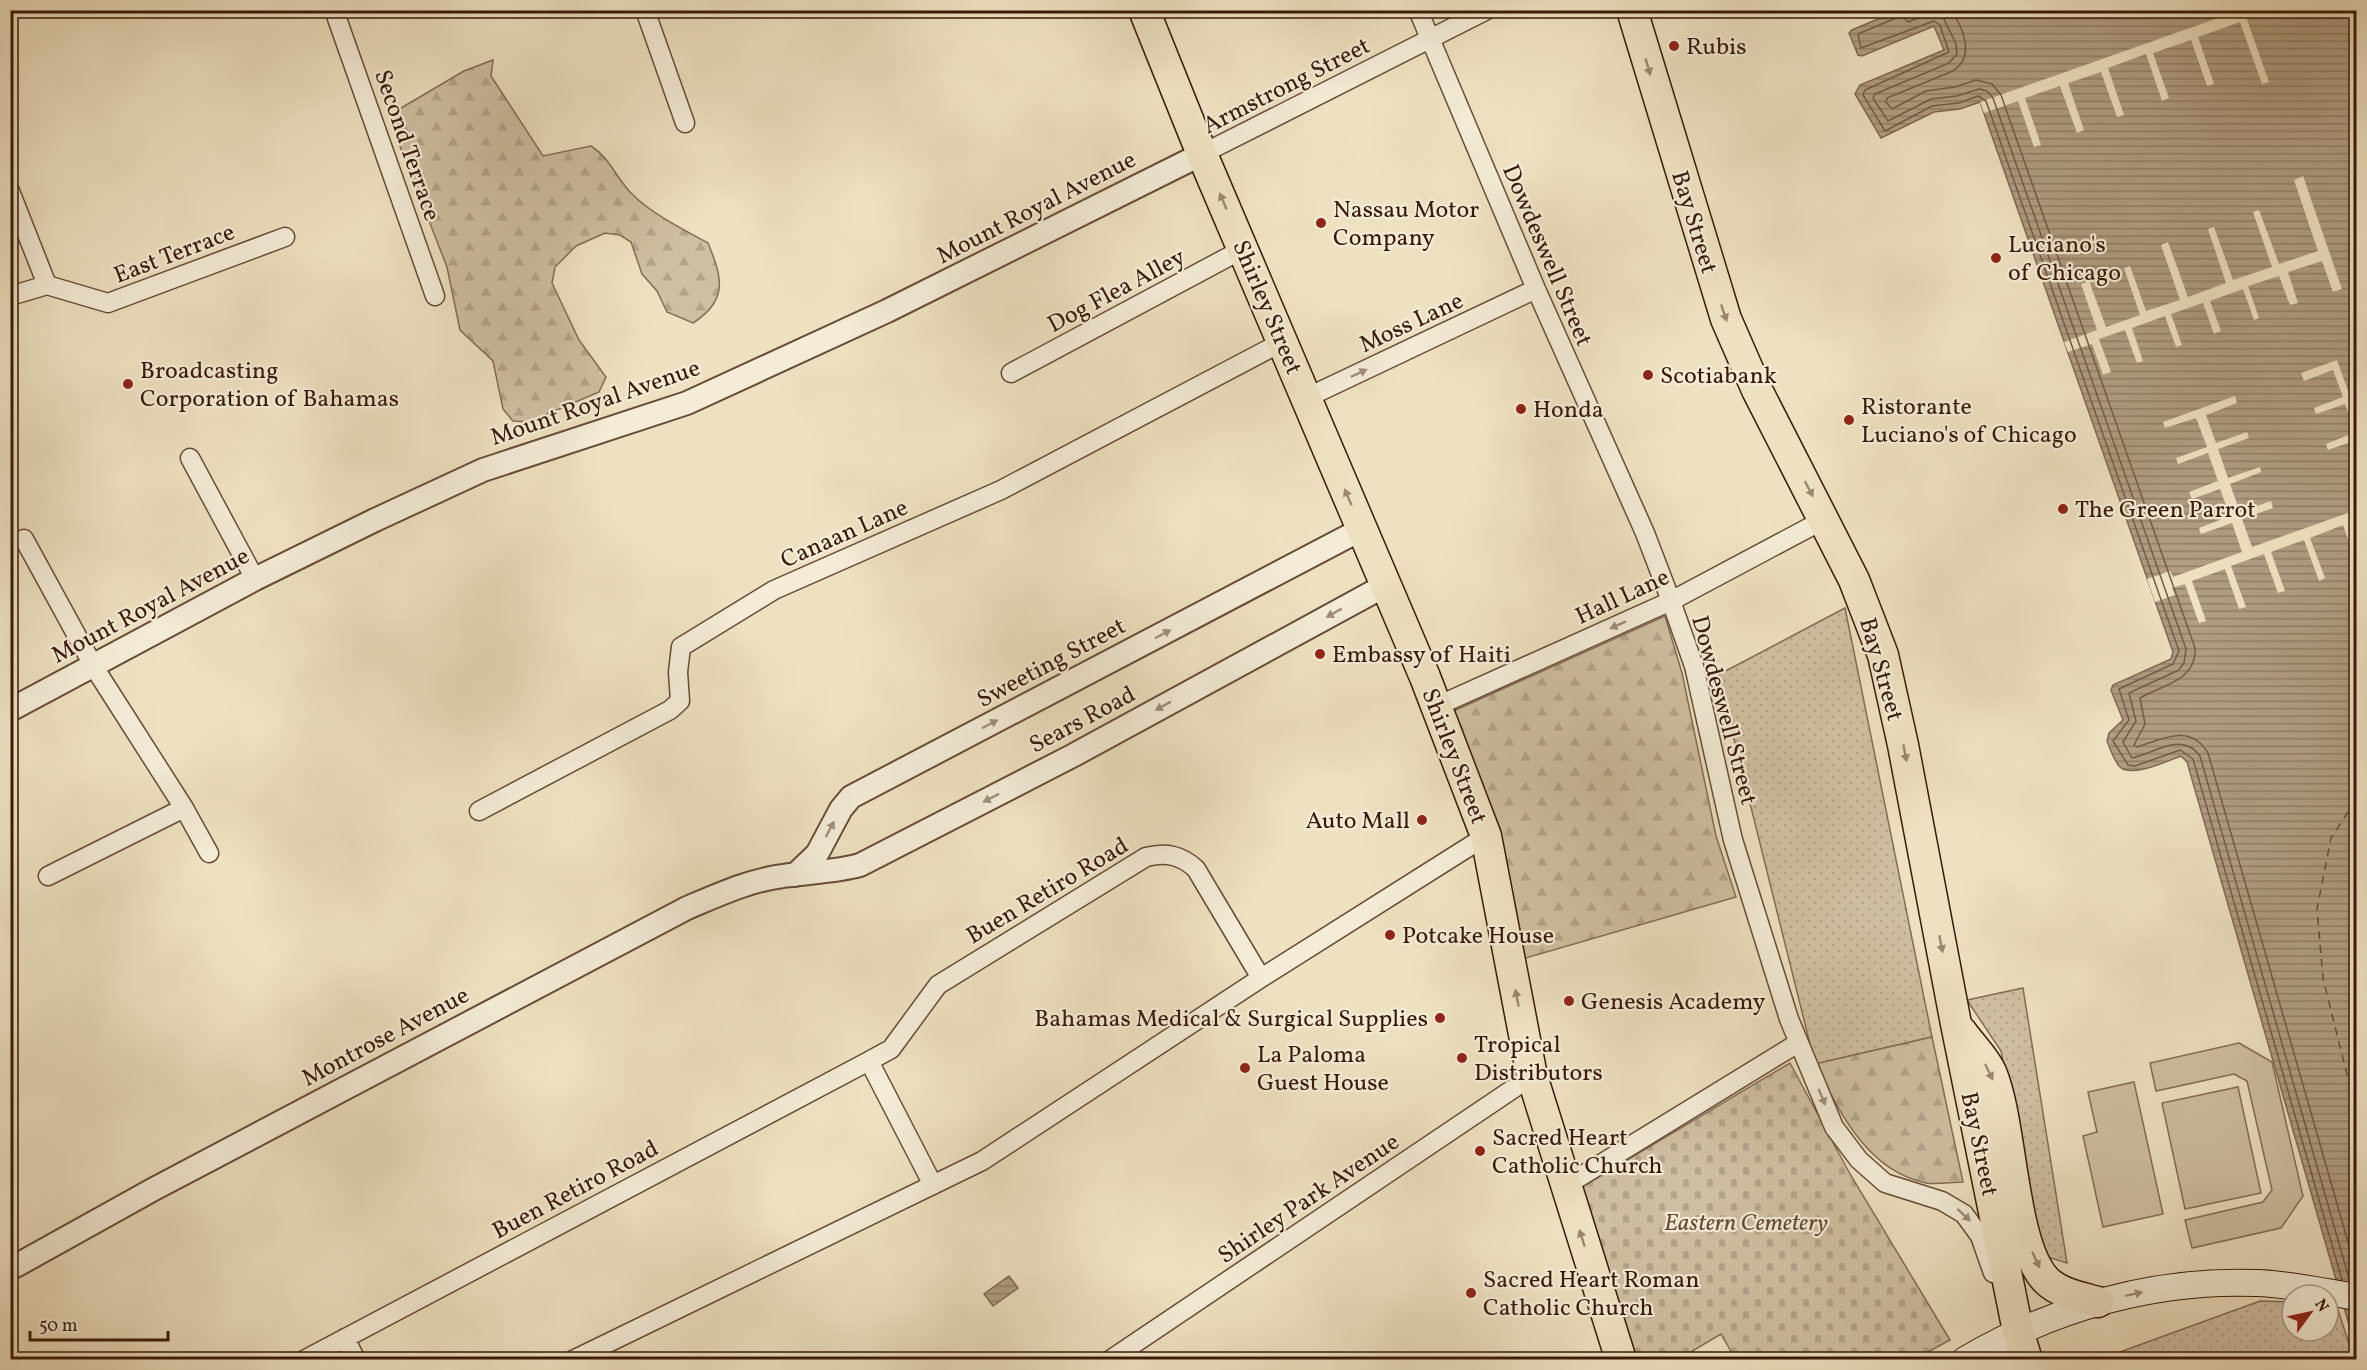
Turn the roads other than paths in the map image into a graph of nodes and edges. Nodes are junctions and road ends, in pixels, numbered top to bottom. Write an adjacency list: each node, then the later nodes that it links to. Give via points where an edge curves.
1 (334, 10): 16 (street, Second Terrace)
2 (645, 10): 8 (street)
3 (1144, 10): 9 (highway, Shirley Street)
4 (1418, 10): 7 (street, Dowdeswell Street)
5 (1488, 10): 7 (street, Armstrong Street)
6 (1632, 10): 21 (highway, Bay Street, one-way to 21, via 1726,319 1757,390)
7 (1430, 39): 9 (street, Armstrong Street); 14 (street, Dowdeswell Street)
8 (685, 123)
9 (1202, 154): 12 (highway, Shirley Street, one-way to 9); 24 (street, Mount Royal Avenue, via 887,311 687,403 483,470)
10 (10, 191): 13 (street)
11 (285, 237): 13 (street, East Terrace, via 108,303)
12 (1243, 249): 17 (highway, Shirley Street); 18 (street, Dog Flea Alley)
13 (47, 285): 15 (street)
14 (1536, 289): 19 (street, Moss Lane, one-way to 14); 26 (street, Dowdeswell Street)
15 (10, 296)
16 (435, 296)
17 (1282, 342): 19 (highway, Shirley Street); 31 (street, Canaan Lane, via 1001,490 774,590 728,616 681,647 680,701 670,710)
18 (1011, 373)
19 (1306, 398): 22 (highway, Shirley Street, one-way to 19)
20 (190, 458): 24 (street)
21 (1825, 519): 26 (street, Hall Lane); 37 (highway, Bay Street, one-way to 37, via 1883,655)
22 (1362, 529): 25 (highway, Shirley Street); 34 (street, Sweeting Street, one-way to 22, via 817,854 851,797)
23 (24, 539): 27 (street)
24 (255, 579): 27 (street, Mount Royal Avenue)
25 (1386, 585): 28 (highway, Shirley Street); 34 (street, Sears Road, one-way to 34, via 1074,755 860,865)
26 (1671, 600): 28 (street, Hall Lane, one-way to 28); 38 (street, Dowdeswell Street, via 1694,666 1733,840)
27 (94, 667): 29 (street, Mount Royal Avenue); 30 (street)
28 (1435, 707): 32 (highway, Shirley Street)
29 (10, 710)
30 (184, 808): 33 (street); 35 (street)
31 (479, 810)
32 (1486, 836): 36 (street); 40 (highway, Shirley Street, one-way to 32)
33 (209, 854)
34 (795, 875): 43 (street, Montrose Avenue, via 732,889 666,918)
35 (48, 876)
36 (1260, 978): 39 (street, Buen Retiro Road, via 1196,869 1188,861 1162,853 1146,857 938,985 891,1049); 41 (street, via 982,1161)
37 (1956, 1024): 45 (highway, one-way to 45, via 1991,1072 2022,1223 2034,1260 2045,1279 2059,1290); 46 (highway, Bay Street)
38 (1798, 1043): 42 (street); 46 (street, Dowdeswell Street, one-way to 46, via 1834,1127 1869,1172 1885,1183 1954,1206 1972,1222 1987,1253 2001,1320)
39 (869, 1061): 41 (street); 47 (street, Buen Retiro Road)
40 (1532, 1076): 42 (highway, Shirley Street); 51 (street, Shirley Park Avenue)
41 (933, 1185): 50 (street)
42 (1565, 1185): 52 (highway, Shirley Street, one-way to 42)
43 (10, 1269)
44 (2356, 1297): 45 (main road, one-way to 44, via 2180,1285 2258,1283)
45 (2098, 1302): 46 (main road)
46 (2013, 1334): 53 (main road); 54 (highway, Bay Street)
47 (345, 1338): 48 (street, Buen Retiro Road); 49 (street)
48 (304, 1359)
49 (356, 1359)
50 (573, 1359)
51 (1110, 1359)
52 (1621, 1359)
53 (1965, 1359)
54 (2027, 1359)

